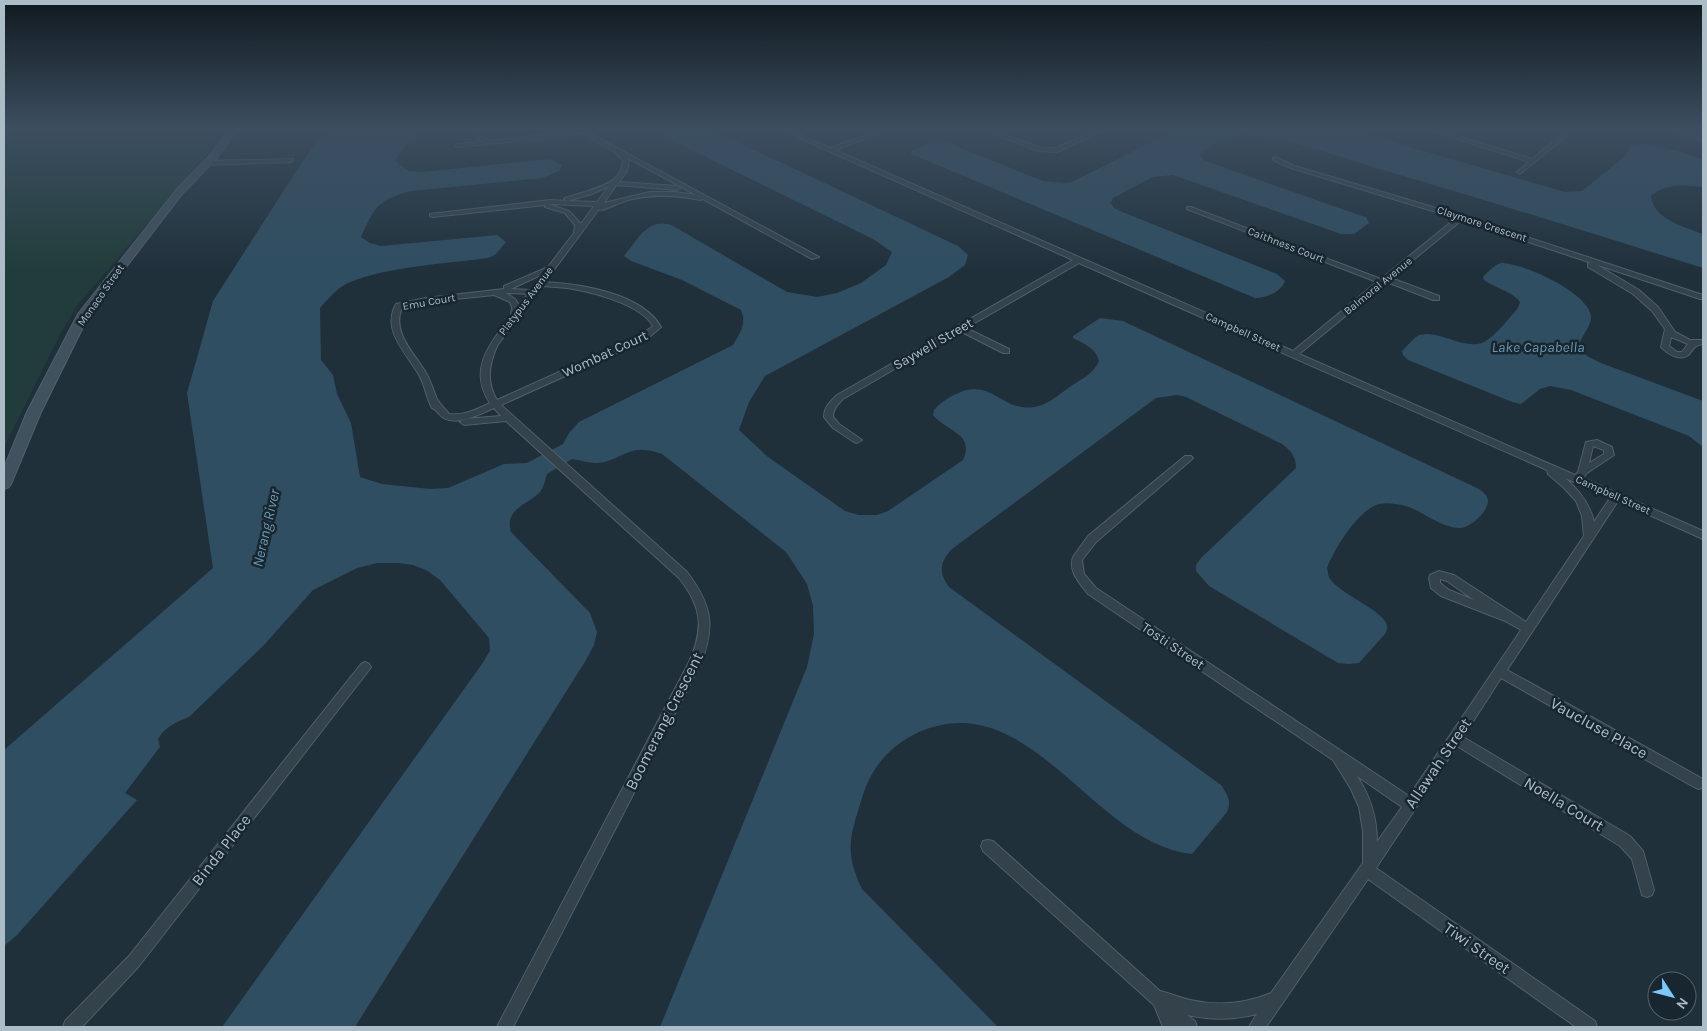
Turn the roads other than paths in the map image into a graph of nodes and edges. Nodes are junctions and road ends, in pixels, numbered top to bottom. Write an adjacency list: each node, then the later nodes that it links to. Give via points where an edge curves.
1 (193, 177): 44 (street, Monaco Street, via 84,314 34,412)
2 (618, 177): 6 (street, Platypus Avenue)
3 (666, 177): 7 (street)
4 (892, 177): 20 (street, Campbell Street)
5 (1329, 177): 15 (street, Claymore Crescent)
6 (614, 182): 7 (street); 8 (street, via 583,195); 11 (street, Platypus Avenue)
7 (694, 192): 9 (street)
8 (548, 202): 10 (street); 11 (street)
9 (713, 202): 12 (street, via 682,195 656,194 634,197); 19 (street)
10 (524, 204): 14 (street); 17 (street, via 567,212 577,223)
11 (598, 205): 12 (street); 16 (street, Platypus Avenue)
12 (609, 206): 16 (street)
13 (1189, 208): 24 (street, Caithness Court)
14 (432, 215)
15 (1461, 218): 18 (street, Claymore Crescent); 24 (street, Balmoral Avenue)
16 (587, 220): 17 (street, Platypus Avenue)
17 (577, 234): 21 (street, Platypus Avenue)
18 (1574, 255): 22 (street, Claymore Crescent); 23 (street, Claymore Crescent)
19 (815, 257)
20 (1080, 260): 32 (street, Saywell Street); 36 (street, Campbell Street)
21 (550, 270): 25 (street, Platypus Avenue); 26 (street, Wombat Court); 27 (street)
22 (1630, 273): 23 (street); 29 (street, Claymore Crescent)
23 (1615, 278): 33 (street, Claymore Crescent, via 1655,309)
24 (1385, 280): 30 (street, Caithness Court); 36 (street, Balmoral Avenue)
25 (540, 284): 26 (street, Wombat Court); 28 (street, Platypus Avenue)
26 (578, 288): 38 (street, Wombat Court, via 634,306 654,320 657,328)
27 (490, 292): 28 (street, Emu Court); 31 (street, via 513,301 517,309); 37 (street, Emu Court, via 400,305 396,310 394,319 398,334 425,378)
28 (533, 292): 31 (street, Platypus Avenue)
29 (1703, 297)
30 (1436, 298)
31 (515, 318): 38 (street, Platypus Avenue, via 493,346 484,367 485,384)
32 (960, 328): 35 (street); 40 (street, Saywell Street, via 831,405 827,412 833,424)
33 (1668, 330): 34 (street, Claymore Crescent, via 1680,338); 34 (street, Claymore Crescent, via 1665,347 1670,352 1684,354 1690,346)
34 (1700, 343)
35 (1006, 351)
36 (1294, 354): 43 (street, Campbell Street)
37 (433, 400): 38 (street, Emu Court, via 444,416 452,418 467,416); 39 (street, Emu Court, via 446,424)
38 (495, 404): 39 (street, Platypus Avenue)
39 (508, 418): 41 (street, Platypus Avenue)
40 (857, 440)
41 (546, 452): 62 (street, Boomerang Crescent, via 683,575 694,588 706,620 701,650 694,665)
42 (1188, 458): 53 (street, Tosti Street, via 1092,539 1077,560 1079,575 1092,592)
43 (1536, 461): 45 (street, Campbell Street, via 1580,477); 47 (street, via 1563,481 1580,499 1589,518)
44 (4, 484)
45 (1616, 496): 46 (street, Campbell Street); 47 (street, Allawah Street)
46 (1703, 535)
47 (1589, 536): 49 (street, Allawah Street)
48 (1509, 618): 48 (street, via 1442,591 1434,583 1434,578 1439,575 1450,578); 49 (street)
49 (1528, 629): 51 (street, Allawah Street)
50 (365, 667): 61 (street, Binda Place, via 134,961)
51 (1500, 672): 52 (street, Allawah Street); 54 (street, Vaucluse Place)
52 (1456, 738): 55 (street, Allawah Street); 58 (street, Noella Court, via 1625,841 1638,856)
53 (1335, 754): 55 (street, Tosti Street); 57 (street, via 1366,804 1371,831)
54 (1699, 783)
55 (1411, 804): 57 (street, Allawah Street)
56 (988, 846): 59 (street)
57 (1368, 866): 60 (street, Allawah Street); 66 (street, Tiwi Street)
58 (1648, 890)
59 (1151, 993): 60 (street, via 1189,1008 1213,1011 1244,1009); 63 (street); 64 (street)
60 (1276, 999): 65 (street, Allawah Street)
61 (71, 1027)
62 (505, 1027)
63 (1171, 1027)
64 (1189, 1027)
65 (1257, 1027)
66 (1589, 1027)

